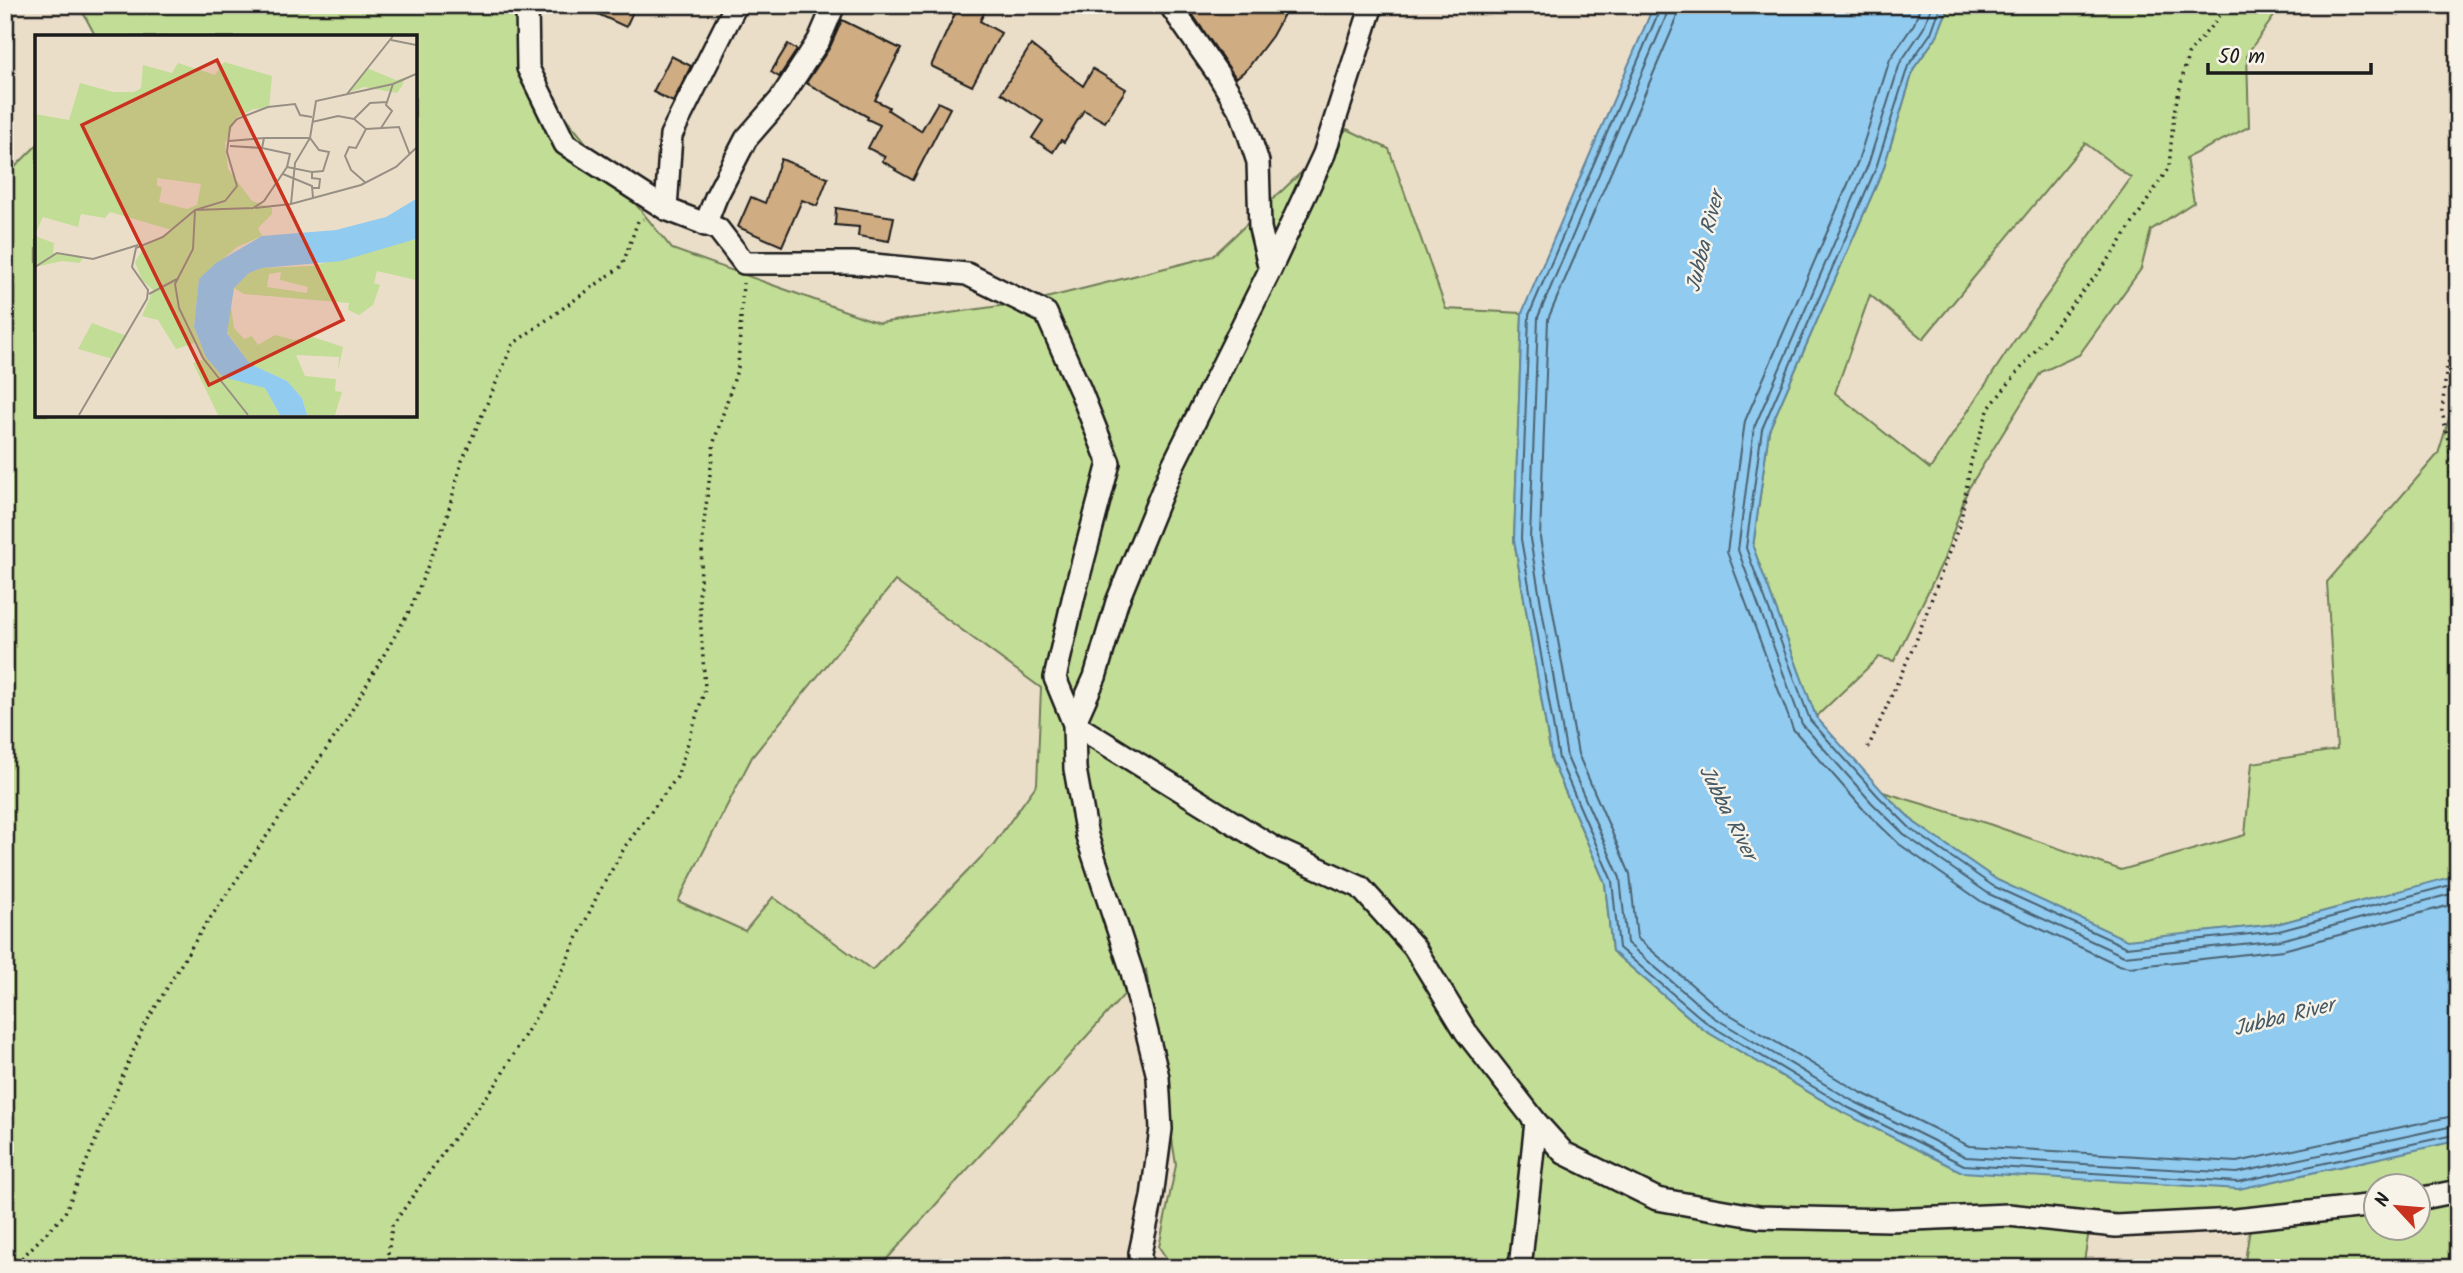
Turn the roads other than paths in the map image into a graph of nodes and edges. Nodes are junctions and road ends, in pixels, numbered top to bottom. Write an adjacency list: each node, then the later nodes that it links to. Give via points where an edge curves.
1 (527, 5): 6 (street, via 528,68 565,144)
2 (736, 5): 6 (street, via 671,135)
3 (834, 5): 7 (street, via 819,40 780,100 746,139)
4 (1170, 5): 8 (street, via 1242,114 1258,162 1260,228)
5 (1372, 5): 8 (street, via 1324,154)
6 (666, 209): 7 (street)
7 (705, 225): 9 (street, via 718,229 744,263 853,263 967,274 1046,313 1109,463 1055,678)
8 (1270, 270): 9 (street, via 1173,465 1117,601 1095,677)
9 (1074, 724): 10 (street, via 1274,848 1360,887 1414,947 1466,1032); 14 (street, via 1075,768 1087,836 1132,972 1158,1077 1161,1129)
10 (1536, 1122): 13 (street, via 1564,1153 1657,1199 1759,1217 1890,1220 2008,1215 2116,1226); 15 (street)
11 (2458, 1191): 12 (street)
12 (2432, 1196)
13 (2362, 1206)
14 (1139, 1263)
15 (1520, 1268)

